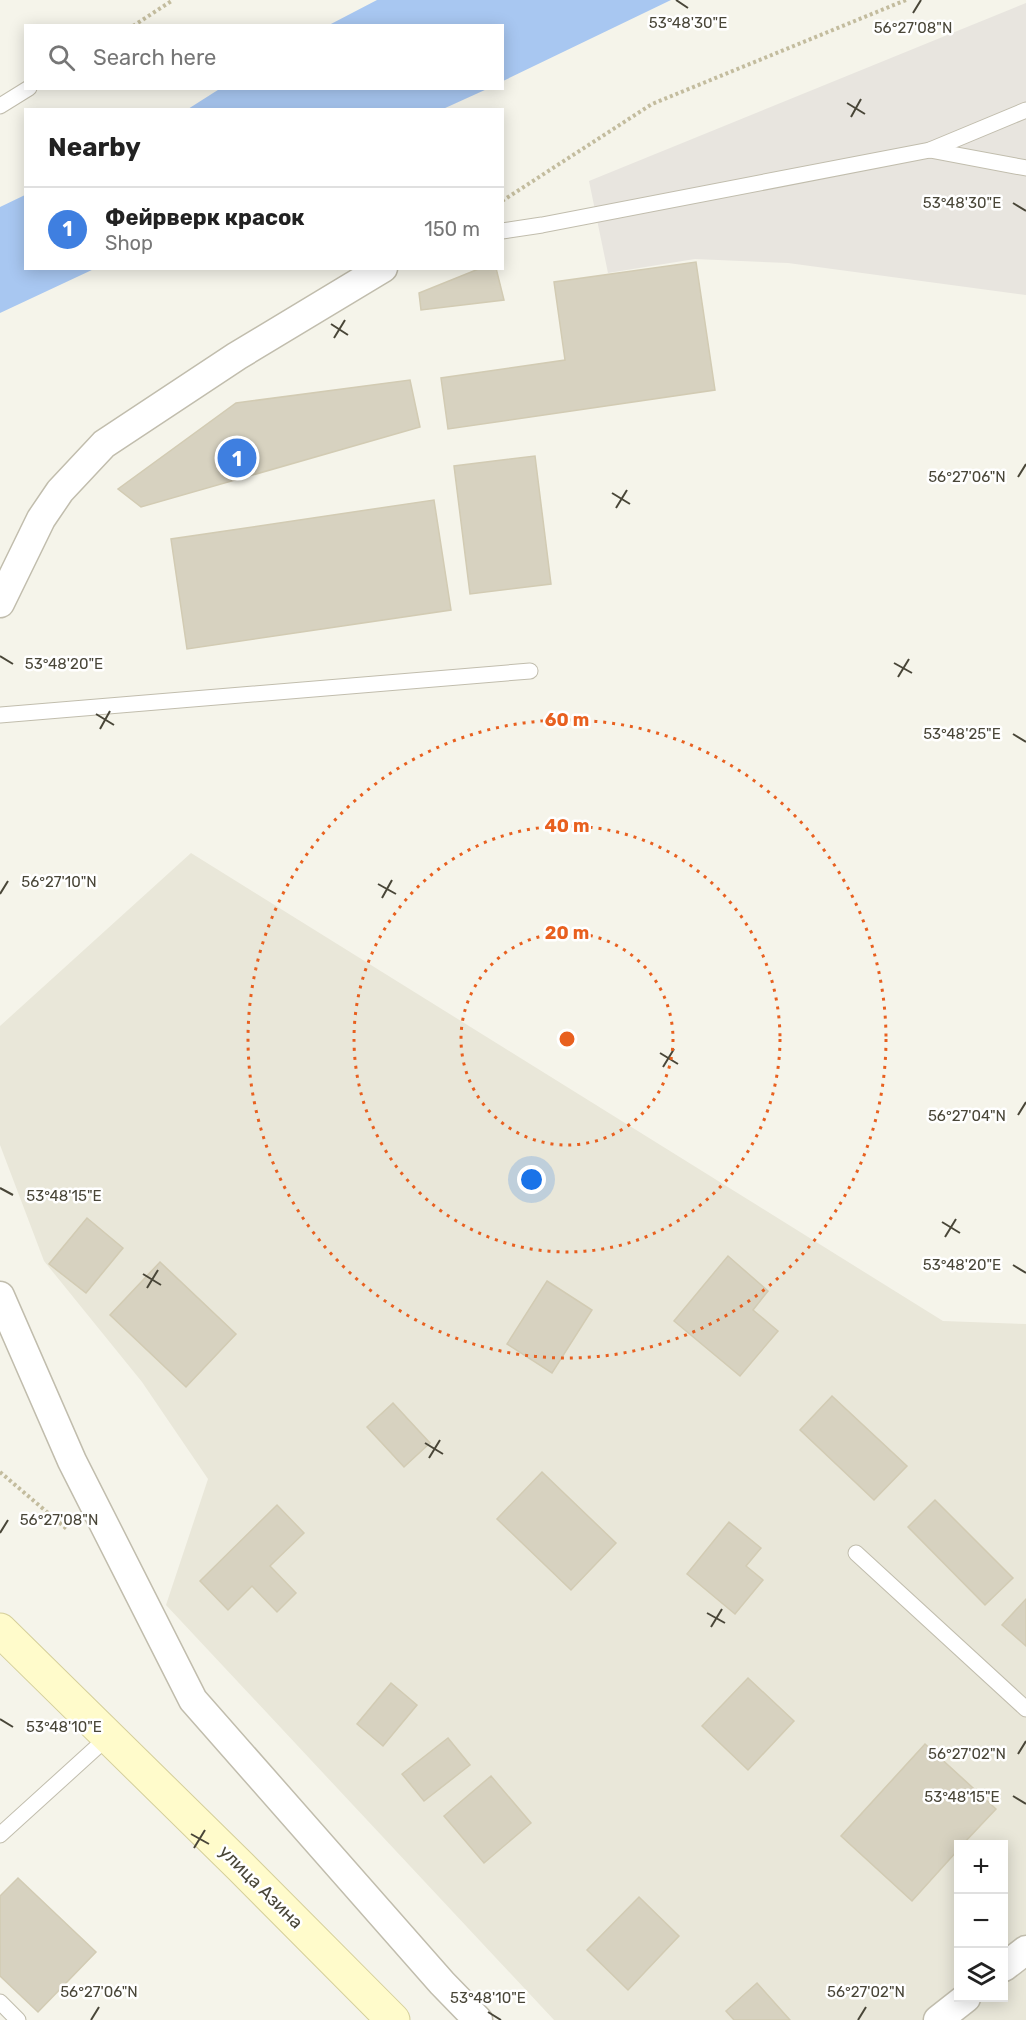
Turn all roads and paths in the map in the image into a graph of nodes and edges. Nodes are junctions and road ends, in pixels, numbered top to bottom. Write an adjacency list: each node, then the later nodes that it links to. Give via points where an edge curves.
1 (173, 0): 3 (path)
2 (906, 0): 9 (path, via 652,104)
3 (136, 24)
4 (26, 90): 5 (lane)
5 (0, 106)
6 (1026, 110): 7 (lane)
7 (930, 150): 8 (lane); 10 (lane)
8 (1026, 168)
9 (504, 200)
10 (504, 231)
11 (380, 270): 12 (street, via 237,356 104,444 60,491 41,519)
12 (0, 603)
13 (530, 671): 14 (lane)
14 (0, 715)
15 (0, 1296): 25 (street, via 72,1461 193,1700)
16 (856, 1553): 18 (lane)
17 (0, 1629): 19 (main road, улица Азина)
18 (1026, 1709)
19 (109, 1736): 20 (lane); 24 (main road, улица Азина)
20 (0, 1835)
21 (0, 2002): 23 (lane)
22 (961, 2002): 26 (street)
23 (18, 2020)
24 (393, 2020)
25 (478, 2020)
26 (938, 2020)

